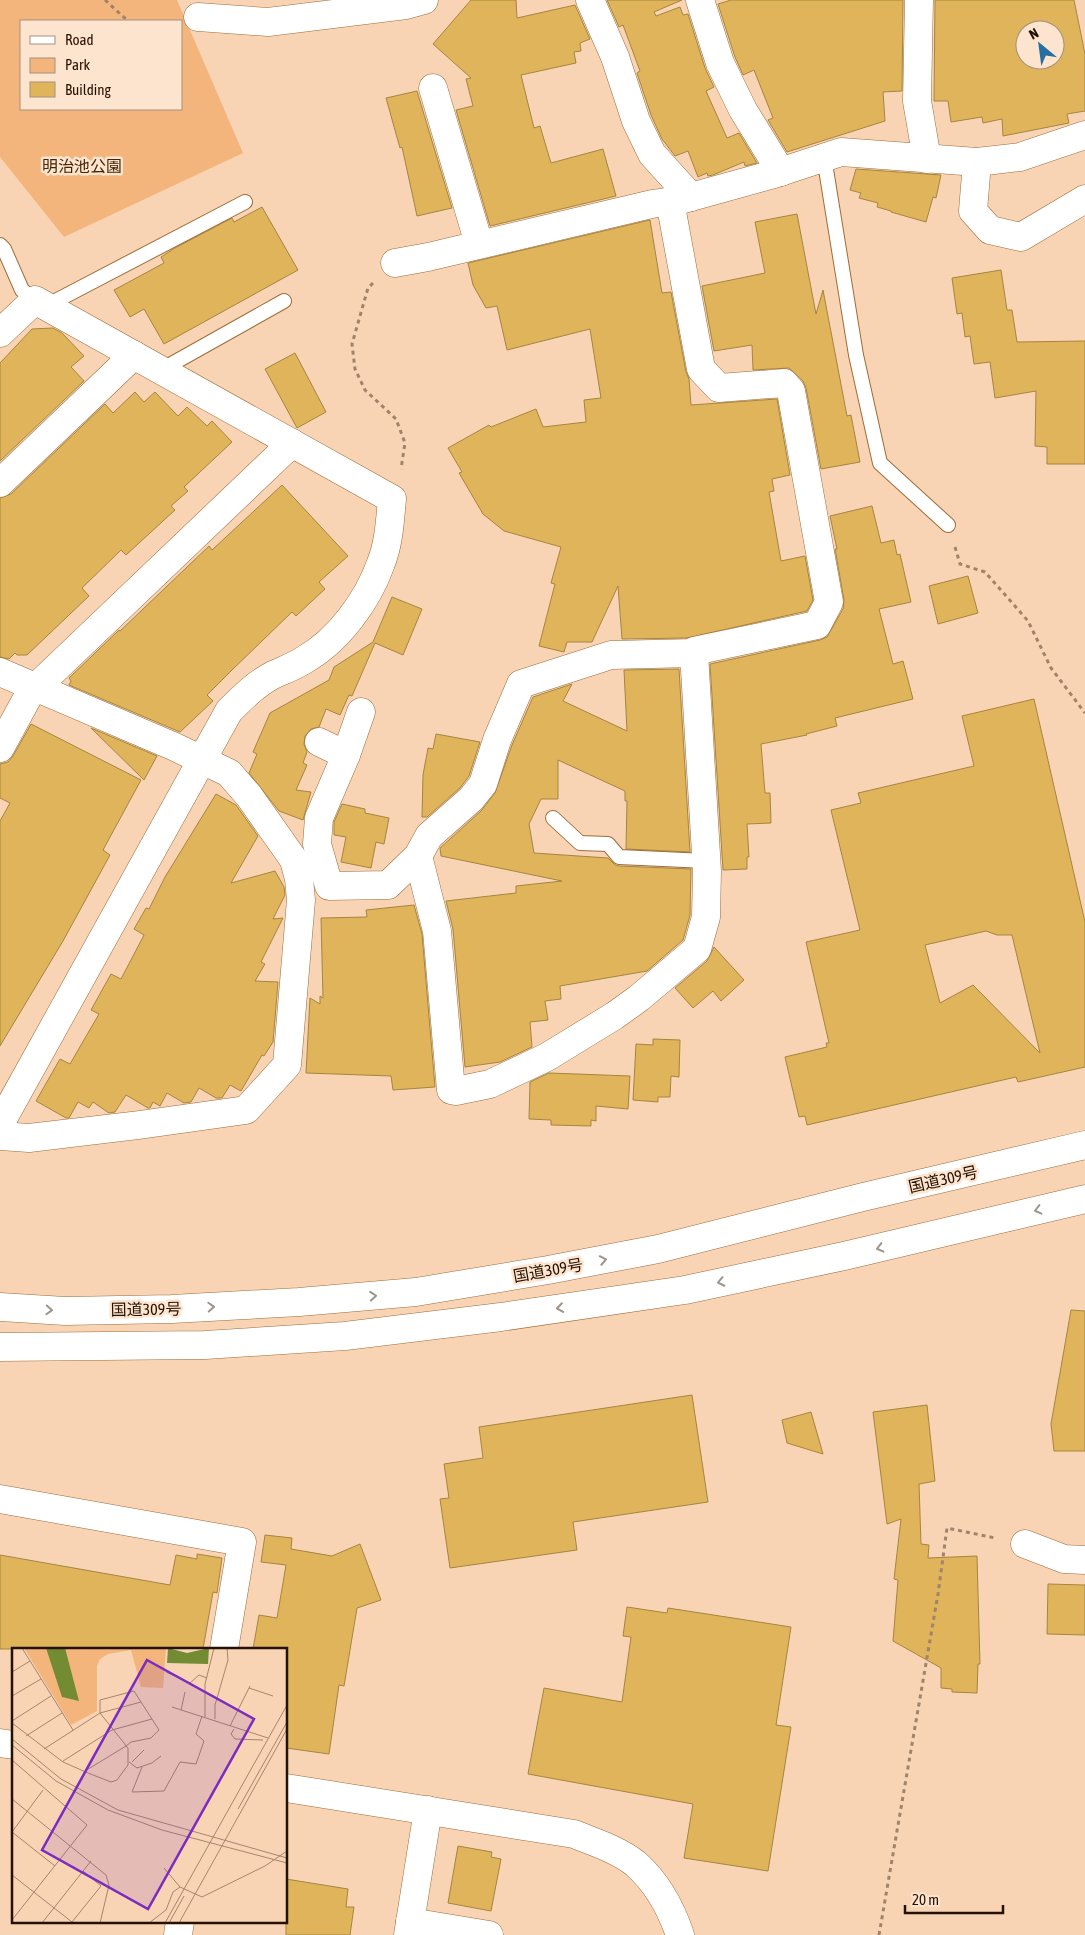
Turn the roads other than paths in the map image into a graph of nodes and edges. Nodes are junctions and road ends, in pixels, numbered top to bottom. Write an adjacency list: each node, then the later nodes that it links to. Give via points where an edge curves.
1 (424, 0): 5 (main road, via 268,22)
2 (590, 0): 12 (main road, via 615,57 636,121 652,154)
3 (700, 0): 11 (main road, via 720,63 743,110)
4 (920, 0): 9 (main road, via 917,101)
5 (198, 17)
6 (433, 88): 15 (main road)
7 (1085, 135): 10 (main road, via 1020,157)
8 (824, 157): 9 (main road, via 842,152); 11 (main road); 25 (lane, via 856,355 880,463)
9 (926, 159): 10 (main road)
10 (977, 162): 13 (main road, via 973,211 990,230 1021,237)
11 (781, 172): 12 (main road)
12 (681, 199): 15 (main road); 26 (main road, via 701,369 719,388 784,383 791,392 829,602 816,625)
13 (1085, 199)
14 (245, 202): 19 (lane)
15 (479, 244): 17 (main road)
16 (0, 245): 19 (lane, via 22,290)
17 (395, 263)
18 (284, 301): 22 (lane)
19 (40, 303): 20 (main road); 21 (main road)
20 (0, 333)
21 (134, 356): 22 (main road); 24 (main road)
22 (161, 370): 23 (main road)
23 (292, 443): 28 (main road); 33 (main road, via 392,499 382,562 351,617 329,641 305,660 250,690 229,711)
24 (0, 483)
25 (948, 525)
26 (694, 653): 35 (main road, via 611,655 521,684 497,740 483,784 472,799 429,836); 36 (main road)
27 (0, 672): 28 (main road)
28 (36, 688): 31 (main road); 33 (main road)
29 (361, 712): 32 (main road)
30 (319, 742): 32 (main road)
31 (0, 748)
32 (346, 755): 37 (main road, via 319,818 317,844)
33 (202, 760): 38 (main road, via 229,773 249,796 294,860); 39 (main road)
34 (553, 818): 36 (lane, via 580,843 608,844 619,858)
35 (418, 856): 36 (main road, via 437,931 451,1090 456,1091 490,1084 547,1057 627,1007 697,949 706,917); 37 (main road, via 388,885 328,886)
36 (706, 861)
37 (323, 863): 38 (main road)
38 (296, 870): 40 (main road, via 301,900 286,1065 246,1110 28,1138)
39 (0, 1124)
40 (0, 1136)
41 (1085, 1145): 43 (main road, 国道309号, one-way to 41, via 65,1311 172,1309 416,1292 658,1249)
42 (1085, 1199): 44 (main road, one-way to 44, via 686,1290 501,1317 346,1336 205,1345)
43 (0, 1307)
44 (0, 1347)
45 (0, 1499): 48 (main road, via 242,1542)
46 (1025, 1544): 47 (main road, via 1064,1559)
47 (1085, 1560)
48 (224, 1648)
49 (288, 1788): 50 (main road)
50 (428, 1810): 52 (main road); 55 (main road, via 574,1834 606,1847 635,1864 656,1886 672,1912)
51 (180, 1922): 53 (main road)
52 (409, 1928): 54 (main road)
53 (178, 1935)
54 (489, 1935)
55 (680, 1935)

